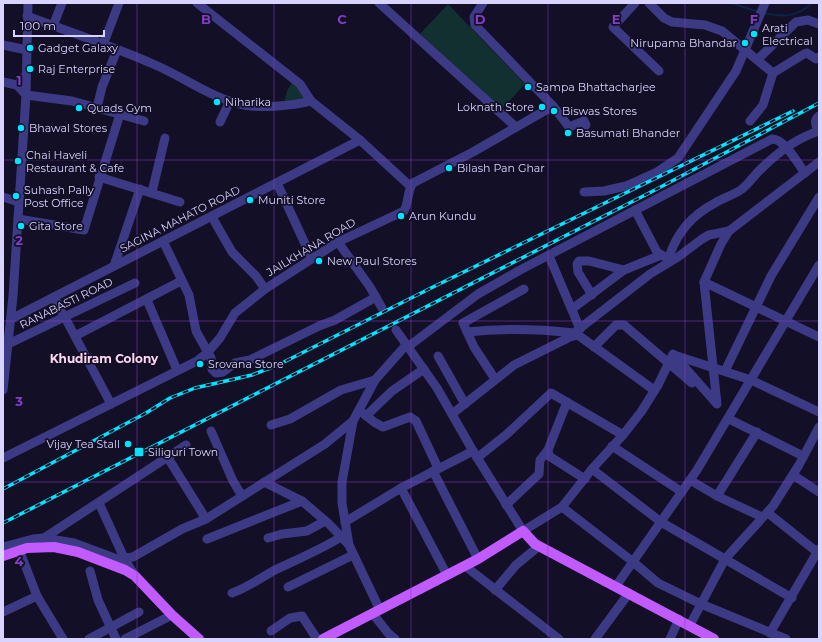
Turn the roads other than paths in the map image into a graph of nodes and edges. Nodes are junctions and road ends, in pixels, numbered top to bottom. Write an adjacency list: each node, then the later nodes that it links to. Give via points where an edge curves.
1 (28, 3): 10 (street)
2 (62, 3): 12 (street)
3 (118, 3): 14 (street)
4 (198, 3): 27 (street, via 300,84)
5 (379, 3): 36 (street)
6 (483, 3): 28 (street, via 474,17 475,25)
7 (635, 3): 20 (street, via 613,27)
8 (649, 3): 17 (street, via 670,22 717,28)
9 (765, 4): 17 (street)
10 (27, 16): 12 (street); 15 (street)
11 (819, 24): 19 (street, via 808,20 796,22)
12 (53, 26): 14 (street)
13 (3, 45): 15 (street)
14 (103, 45): 16 (street)
15 (27, 50): 22 (street)
16 (117, 50): 26 (street, via 154,64); 29 (street, via 102,87)
17 (746, 50): 19 (street); 48 (street, via 728,85 674,162 621,187)
18 (819, 58): 21 (street, via 804,54)
19 (758, 59): 21 (street)
20 (659, 71)
21 (774, 73): 34 (street, via 763,105)
22 (26, 75): 24 (street); 25 (street)
23 (3, 82): 24 (street)
24 (17, 85): 25 (street)
25 (26, 95): 29 (street, via 72,101); 51 (street)
26 (230, 101): 27 (street, via 260,106); 33 (street)
27 (312, 101): 39 (street)
28 (553, 106): 35 (street, via 569,127 584,121); 36 (street)
29 (97, 108): 30 (street)
30 (120, 114): 32 (street); 43 (street)
31 (819, 116): 37 (street, via 815,123)
32 (144, 121)
33 (220, 122)
34 (750, 122)
35 (586, 125)
36 (516, 128): 45 (street)
37 (818, 131): 40 (street)
38 (165, 138): 47 (street)
39 (360, 140): 44 (street, SAGINA MAHATO ROAD); 45 (street)
40 (786, 147): 42 (street); 53 (street, via 779,140 772,139); 60 (street, via 761,168 740,191 714,203 690,220 673,243)
41 (819, 162): 42 (street)
42 (805, 173): 56 (street)
43 (99, 177): 46 (street); 55 (street, via 84,230)
44 (277, 183): 54 (street, SAGINA MAHATO ROAD); 61 (street)
45 (410, 186): 58 (street, JAILKHANA ROAD, via 404,211)
46 (140, 189): 47 (street); 63 (street)
47 (152, 192): 52 (street)
48 (584, 192)
49 (3, 197): 51 (street)
50 (819, 197): 76 (street)
51 (19, 202): 55 (street)
52 (180, 202)
53 (635, 210): 59 (street); 60 (street)
54 (212, 216): 57 (street, SAGINA MAHATO ROAD); 68 (street, via 232,252)
55 (18, 219): 72 (street)
56 (729, 232): 60 (street, via 709,235); 66 (street)
57 (163, 241): 63 (street, SAGINA MAHATO ROAD); 65 (street)
58 (338, 242): 61 (street, JAILKHANA ROAD); 74 (street)
59 (549, 256): 78 (street); 88 (street, via 478,294)
60 (669, 256): 64 (street); 84 (street)
61 (312, 260): 68 (street, JAILKHANA ROAD)
62 (819, 265): 81 (street)
63 (114, 266): 73 (street, SAGINA MAHATO ROAD)
64 (624, 270): 70 (street); 70 (street, via 579,261 578,272)
65 (181, 281): 75 (street); 90 (street, via 189,295 196,331)
66 (704, 282): 76 (street); 105 (street)
67 (135, 283): 79 (street, RANABASTI ROAD)
68 (265, 289): 90 (street, JAILKHANA ROAD, via 235,313 224,333)
69 (524, 289): 83 (street, via 462,323)
70 (592, 295): 78 (street)
71 (3, 296): 72 (street)
72 (13, 296): 80 (street)
73 (54, 297): 79 (street); 80 (street, SAGINA MAHATO ROAD)
74 (376, 297): 77 (street); 90 (street, via 335,320 250,360 235,363 220,373 212,369 211,358)
75 (147, 300): 85 (street); 94 (street)
76 (755, 306): 81 (street); 95 (street)
77 (382, 308)
78 (572, 309): 84 (street)
79 (64, 316): 85 (street); 87 (street, RANABASTI ROAD)
80 (11, 319): 87 (street)
81 (786, 320): 86 (street); 99 (street)
82 (396, 330): 88 (street)
83 (467, 332): 84 (street, via 528,328); 97 (street)
84 (575, 333): 89 (street); 97 (street, via 514,365)
85 (75, 336): 103 (street)
86 (819, 337)
87 (6, 345): 96 (street)
88 (408, 345): 93 (street); 98 (street)
89 (594, 347): 101 (street); 105 (street, via 616,325 624,325)
90 (207, 353): 94 (street, JAILKHANA ROAD, via 197,361)
91 (673, 354): 95 (street); 101 (street); 105 (street)
92 (438, 356): 104 (street)
93 (424, 369): 107 (street); 108 (street)
94 (177, 370): 103 (street, JAILKHANA ROAD)
95 (725, 371): 99 (street)
96 (4, 372): 100 (street)
97 (495, 379): 104 (street)
98 (375, 380): 107 (street); 111 (street, via 341,390 290,419)
99 (751, 380): 106 (street); 109 (street)
100 (3, 390)
101 (654, 390): 115 (street)
102 (567, 402): 115 (street); 118 (street); 119 (street, via 550,394 507,434)
103 (111, 404): 121 (street, JAILKHANA ROAD)
104 (465, 404): 108 (street)
105 (717, 404)
106 (819, 412)
107 (362, 413): 110 (street); 123 (street, via 383,427 410,417 416,421)
108 (452, 414): 119 (street)
109 (729, 418): 114 (street); 127 (street)
110 (353, 421): 128 (street, via 325,444); 141 (street, via 342,482)
111 (271, 425)
112 (819, 427): 120 (street)
113 (211, 432): 132 (street)
114 (756, 432): 120 (street); 133 (street)
115 (623, 436): 117 (street)
116 (186, 445): 122 (street)
117 (612, 446): 124 (street); 130 (street)
118 (548, 450): 126 (street, via 550,456); 136 (street, via 540,460 539,474)
119 (475, 455): 123 (street); 136 (street)
120 (803, 456): 125 (street)
121 (3, 458)
122 (168, 458): 135 (street); 139 (street)
123 (436, 469): 129 (street); 155 (street)
124 (592, 469): 126 (street); 142 (street)
125 (793, 475): 131 (street); 138 (street)
126 (585, 479): 137 (street)
127 (690, 480): 130 (street); 133 (street)
128 (264, 482): 132 (street); 134 (street)
129 (400, 488): 141 (street); 161 (street)
130 (682, 492): 142 (street)
131 (819, 492)
132 (242, 496): 139 (street)
133 (717, 496): 138 (street)
134 (302, 501): 140 (street); 147 (street)
135 (99, 503): 145 (street); 158 (street)
136 (506, 505): 143 (street)
137 (562, 507): 143 (street); 157 (street)
138 (765, 515): 151 (street); 156 (street)
139 (206, 519): 158 (street, via 182,529)
140 (325, 521): 144 (street); 146 (street, via 301,533)
141 (345, 522): 148 (street)
142 (661, 522): 156 (street); 157 (street)
143 (523, 530): 149 (main road); 155 (main road)
144 (341, 537): 148 (street); 165 (street)
145 (44, 538): 150 (street); 158 (street, via 74,543)
146 (268, 538)
147 (207, 539)
148 (349, 545): 153 (street)
149 (539, 546): 162 (main road); 164 (street, via 516,565)
150 (3, 547)
151 (818, 551): 168 (street)
152 (20, 552): 167 (street)
153 (353, 555): 163 (street); 172 (street)
154 (3, 556): 158 (main road, via 27,548 54,547)
155 (478, 559): 159 (main road)
156 (725, 559): 168 (street); 169 (street)
157 (632, 561): 162 (street); 169 (street, via 658,583)
158 (125, 565): 173 (main road)
159 (465, 566): 161 (main road); 164 (street)
160 (90, 571): 176 (street)
161 (447, 575): 172 (main road)
162 (616, 586): 166 (main road)
163 (288, 587)
164 (495, 590): 188 (street)
165 (232, 593)
166 (629, 593): 174 (main road); 189 (street)
167 (37, 596): 170 (street); 180 (street)
168 (792, 598): 178 (street)
169 (701, 604): 175 (street); 178 (street)
170 (3, 612)
171 (139, 612): 176 (street)
172 (376, 612): 179 (main road); 187 (street, via 388,633)
173 (172, 615): 183 (street); 184 (main road)
174 (679, 619): 175 (main road); 190 (street)
175 (690, 625): 191 (main road)
176 (109, 628): 181 (street); 182 (street)
177 (271, 631): 185 (street, via 290,618 302,616)
178 (770, 633): 192 (street)
179 (337, 636): 186 (main road)
180 (63, 639)
181 (89, 639)
182 (116, 639)
183 (125, 639)
184 (199, 639)
185 (317, 639)
186 (323, 639)
187 (395, 639)
188 (559, 639)
189 (595, 639)
190 (670, 639)
191 (714, 639)
192 (786, 639)

